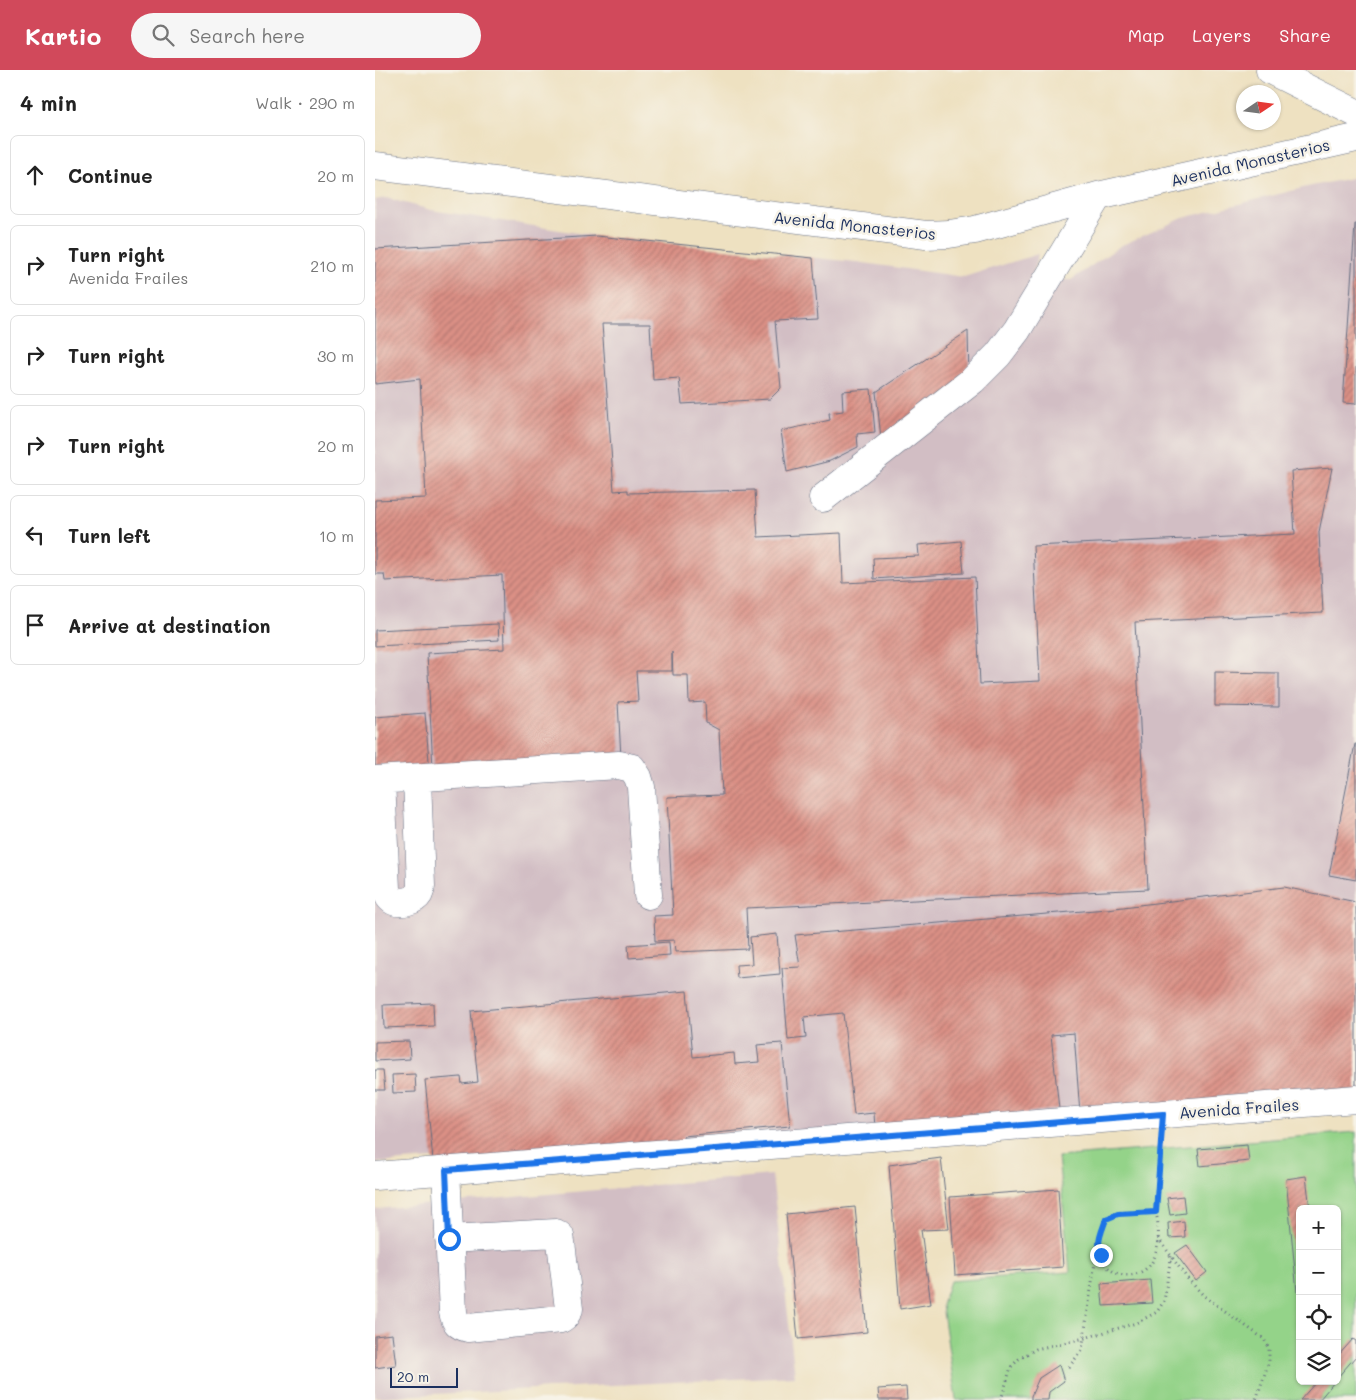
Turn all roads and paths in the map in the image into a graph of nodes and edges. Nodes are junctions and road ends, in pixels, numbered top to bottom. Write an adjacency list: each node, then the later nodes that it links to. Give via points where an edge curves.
1 (1269, 70): 2 (street)
2 (1356, 113)
3 (1356, 138): 5 (street, Avenida Monasterios)
4 (375, 166): 5 (street, Avenida Monasterios, via 926,235 975,230)
5 (1098, 196): 6 (street, via 1017,330 998,355 973,380)
6 (823, 498)
7 (417, 778): 8 (street); 8 (street, via 421,886 415,898 397,902 391,900 386,889); 9 (street, via 619,765 632,768 641,788)
8 (378, 780)
9 (647, 895)
10 (1356, 1099): 11 (street, Avenida Frailes)
11 (1163, 1114): 12 (street, Avenida Frailes); 14 (path)
12 (446, 1170): 13 (street, Avenida Frailes); 16 (street)
13 (375, 1176)
14 (1156, 1212): 15 (path); 17 (path, via 1118,1214 1106,1219)
15 (1157, 1238): 17 (path, via 1154,1259 1148,1268 1129,1276 1104,1264); 18 (path)
16 (449, 1239): 16 (street, via 453,1312 460,1326 468,1328 561,1319 568,1313 560,1236 551,1233)
17 (1099, 1242): 19 (path)
18 (1171, 1256): 19 (path, via 1164,1301 1157,1312 1136,1323); 22 (path, via 1204,1296 1264,1339 1269,1349 1269,1361)
19 (1085, 1338): 20 (path, via 1082,1350); 21 (path, via 1036,1349 1019,1359 1011,1367)
20 (1069, 1367)
21 (1001, 1400)
22 (1256, 1400)

